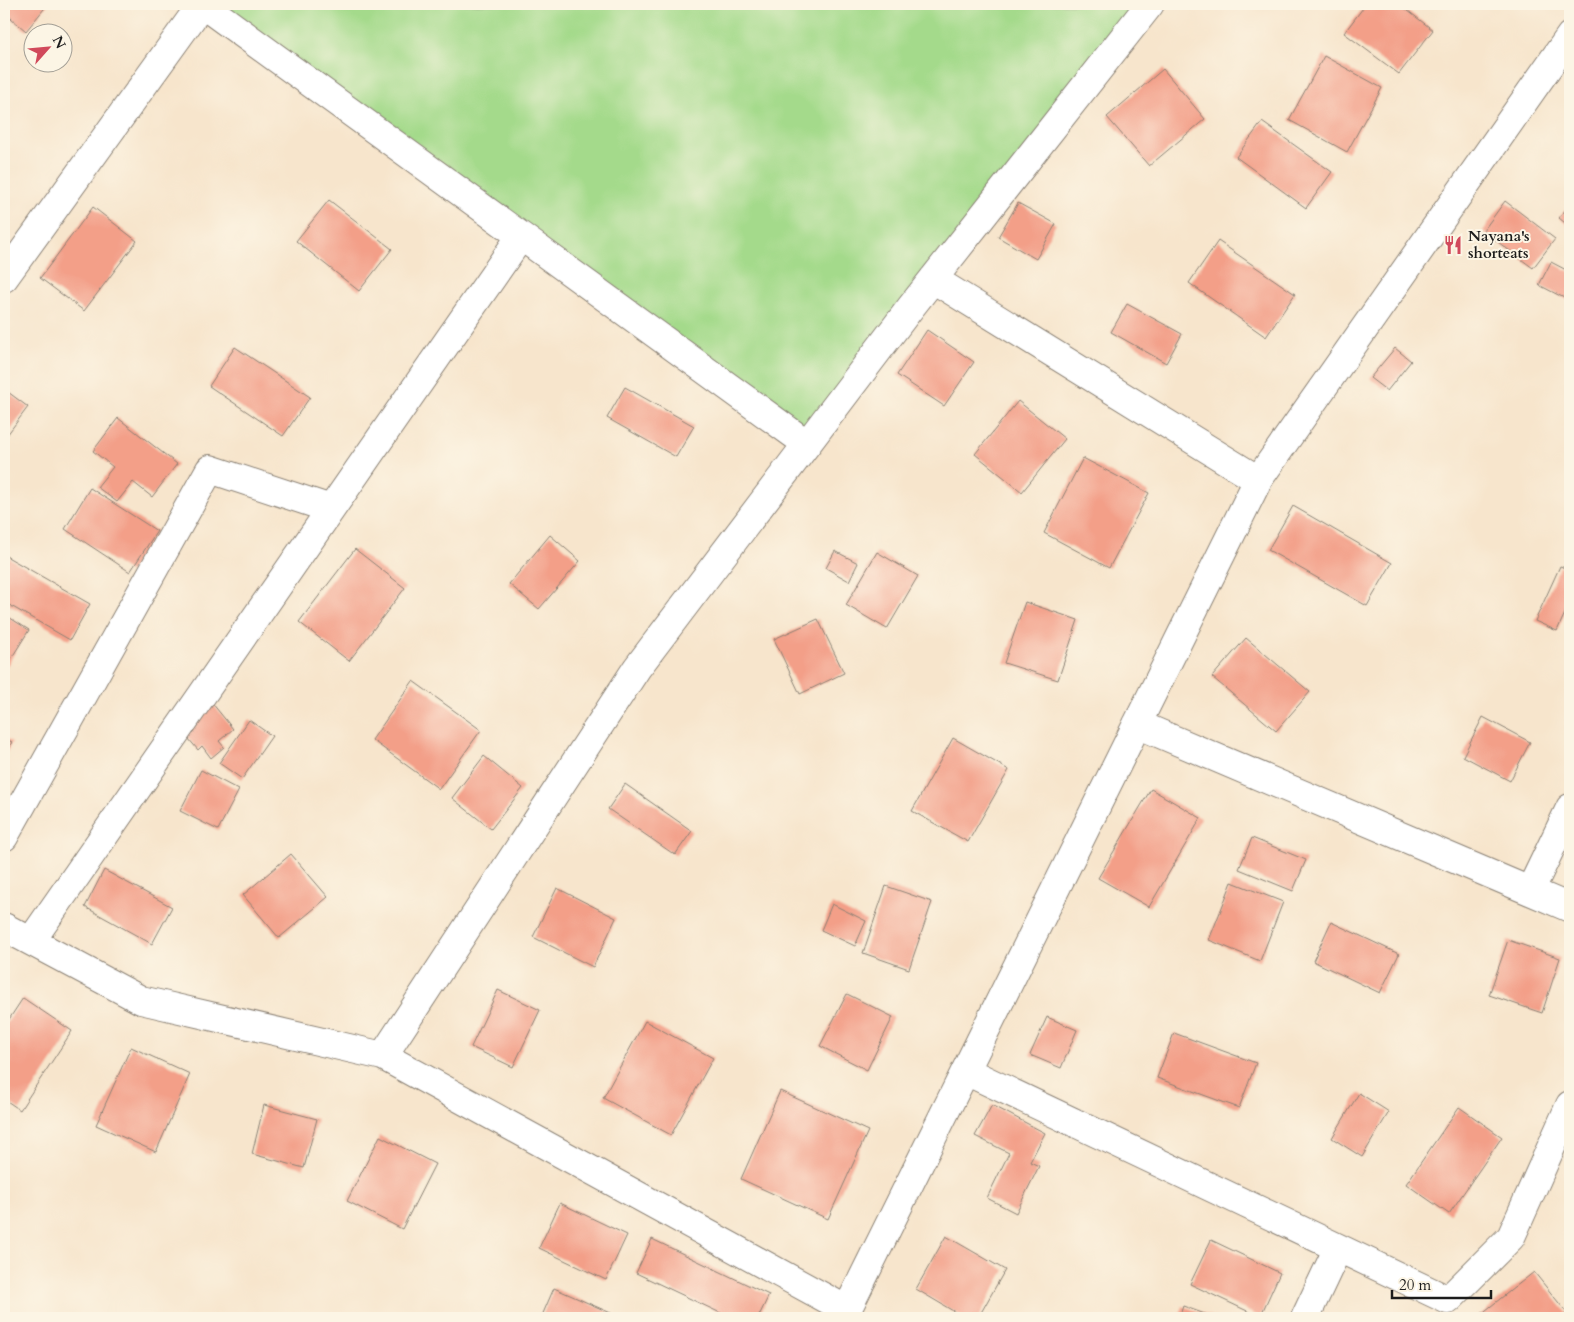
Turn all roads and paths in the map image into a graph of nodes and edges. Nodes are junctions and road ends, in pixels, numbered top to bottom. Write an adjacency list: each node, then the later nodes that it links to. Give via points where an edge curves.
1 (202, 4): 4 (street); 5 (street)
2 (1143, 6): 6 (street)
3 (1570, 36): 8 (street)
4 (521, 236): 7 (street); 9 (street)
5 (4, 278)
6 (933, 279): 7 (street); 8 (street)
7 (808, 444): 17 (street, via 637,668)
8 (1258, 480): 10 (street)
9 (331, 509): 12 (street, via 210,469); 16 (street)
10 (1137, 724): 13 (street); 18 (street)
11 (1570, 808): 13 (street)
12 (4, 837)
13 (1530, 891): 14 (street)
14 (1570, 908)
15 (4, 927): 16 (street)
16 (31, 941): 17 (street, via 141,1000)
17 (383, 1056): 21 (street)
18 (966, 1071): 20 (street); 21 (street)
19 (1570, 1106): 20 (street, via 1511,1237 1448,1300)
20 (1338, 1248): 22 (street)
21 (845, 1314)
22 (1305, 1318)

